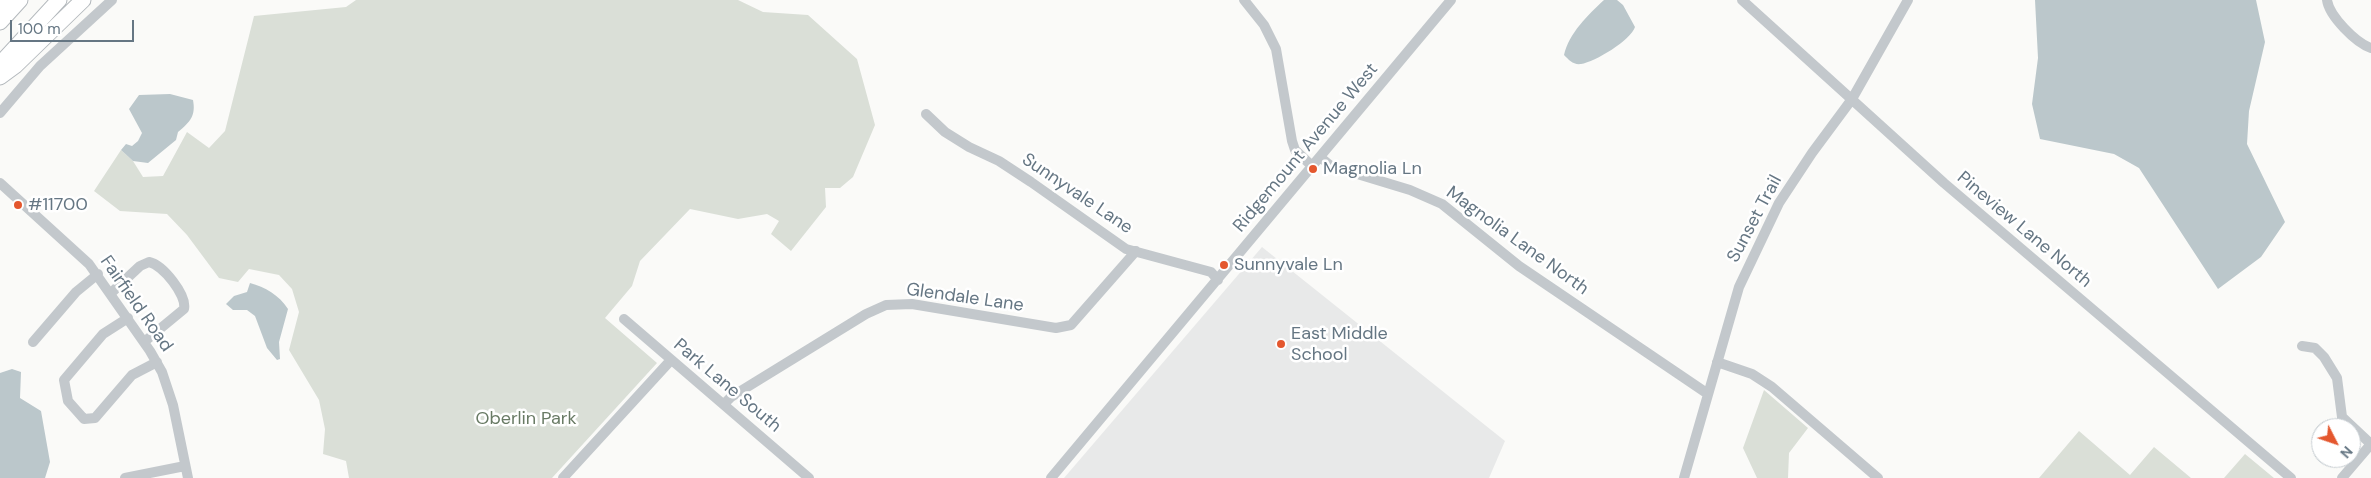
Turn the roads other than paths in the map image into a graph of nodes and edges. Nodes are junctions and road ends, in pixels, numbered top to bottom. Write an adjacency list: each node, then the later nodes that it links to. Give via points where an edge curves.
1 (4, 0): 11 (highway)
2 (20, 0): 12 (highway)
3 (59, 0): 14 (highway)
4 (83, 0): 15 (highway)
5 (112, 0): 17 (street, via 40,66)
6 (1244, 0): 20 (street, via 1272,38 1292,141 1295,150)
7 (1451, 0): 19 (street, Ridgemount Avenue West)
8 (1742, 0): 16 (street, Pineview Lane North)
9 (1908, 0): 16 (street, Sunset Trail)
10 (2327, 0): 13 (street, via 2334,18)
11 (0, 6)
12 (0, 22)
13 (2371, 48)
14 (0, 64)
15 (0, 77)
16 (1852, 99): 33 (street, Sunset Trail, via 1780,203 1738,287); 45 (street, Pineview Lane North, via 1944,183)
17 (0, 113)
18 (926, 114): 22 (street, Sunnyvale Lane, via 969,148 999,161 1116,243)
19 (1320, 157): 20 (street, Ridgemount Avenue West); 34 (street, Magnolia Lane North, via 1331,166 1410,190 1442,204 1519,266)
20 (1312, 166): 24 (street, Ridgemount Avenue West)
21 (0, 183): 23 (street, Fairfield Road)
22 (1136, 252): 24 (street, Sunnyvale Lane, via 1211,272); 35 (street, Glendale Lane, via 1071,325 1056,328 912,304 886,305 824,338)
23 (98, 274): 25 (street, Fairfield Road); 28 (street, via 76,292)
24 (1218, 280): 42 (street, Ridgemount Avenue West)
25 (111, 293): 26 (street, Fairfield Road); 29 (street, via 140,266 149,262 158,266 183,296 185,305 181,312)
26 (128, 318): 29 (street, Fairfield Road); 32 (street, via 104,334 64,380 68,401 84,419 95,418 132,375)
27 (624, 319): 31 (street, Park Lane South)
28 (33, 342)
29 (144, 342): 32 (street, Fairfield Road)
30 (2302, 346): 36 (street, via 2315,348 2324,357 2337,378 2342,417)
31 (670, 360): 35 (street, Park Lane South); 40 (street)
32 (157, 362): 37 (street, Fairfield Road, via 173,405)
33 (1717, 362): 34 (street, Sunset Trail); 44 (street, via 1752,374 1772,387)
34 (1708, 394): 43 (street, Sunset Trail)
35 (724, 404): 41 (street, Park Lane South)
36 (2371, 444): 46 (street)
37 (185, 466): 38 (street); 39 (street, Fairfield Road)
38 (124, 478)
39 (188, 478)
40 (563, 478)
41 (809, 478)
42 (1051, 478)
43 (1684, 478)
44 (1878, 478)
45 (2291, 478)
46 (2342, 478)

